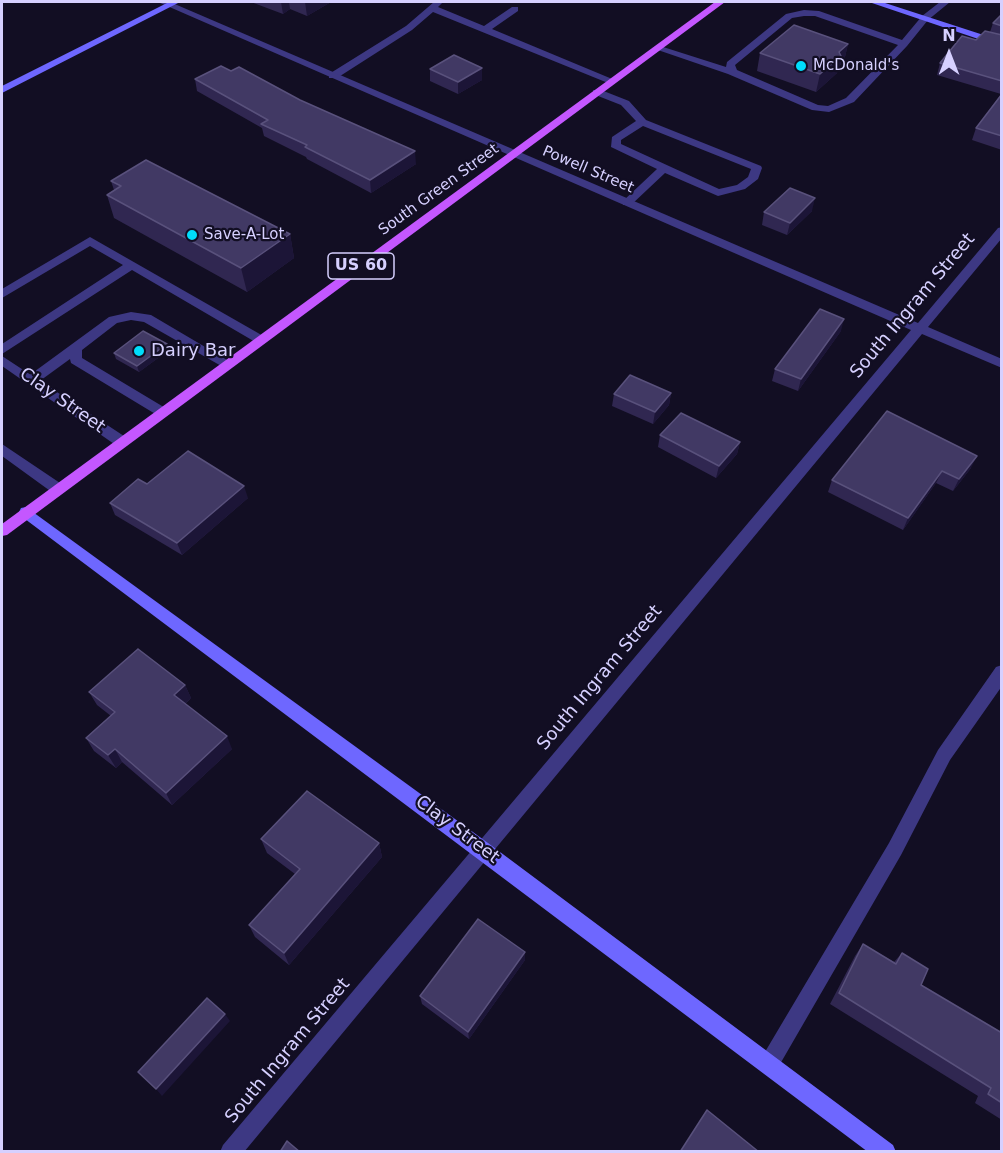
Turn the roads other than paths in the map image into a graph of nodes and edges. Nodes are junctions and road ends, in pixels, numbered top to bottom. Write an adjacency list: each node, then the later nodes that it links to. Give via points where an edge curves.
1 (169, 2): 13 (street, Powell Street); 15 (street)
2 (720, 2): 11 (main road, South Green Street / US 60)
3 (874, 2): 7 (street)
4 (945, 2): 7 (street)
5 (436, 5): 8 (street); 13 (street, via 409,28)
6 (515, 9): 8 (street)
7 (925, 18): 9 (street); 10 (street)
8 (484, 29): 14 (street)
9 (904, 44): 12 (street, via 816,13 804,13 789,16 730,64); 12 (street, via 850,100 829,109 816,108)
10 (1002, 44)
11 (657, 48): 12 (street); 14 (main road, South Green Street / US 60)
12 (732, 72)
13 (333, 76): 18 (street, Powell Street)
14 (612, 81): 16 (main road, South Green Street / US 60)
15 (2, 90)
16 (597, 92): 17 (street, via 625,103); 18 (main road, South Green Street / US 60)
17 (642, 122): 19 (street, via 616,139 615,145); 19 (street, via 757,168 753,179 741,187 718,193)
18 (513, 154): 20 (street, Powell Street); 25 (main road, South Green Street / US 60)
19 (664, 168): 20 (street)
20 (627, 203): 24 (street, Powell Street)
21 (1002, 230): 24 (street, South Ingram Street)
22 (132, 266): 23 (street, via 90,242); 25 (street); 27 (street)
23 (2, 294)
24 (920, 329): 30 (street, Powell Street); 39 (street, South Ingram Street)
25 (261, 340): 29 (main road, South Green Street / US 60)
26 (76, 348): 29 (street, via 113,320 131,316 147,318); 31 (street); 32 (street, via 76,360)
27 (2, 350)
28 (2, 360): 31 (street, Clay Street)
29 (228, 364): 32 (main road, South Green Street / US 60)
30 (1002, 364)
31 (33, 380): 33 (street, Clay Street)
32 (162, 412): 33 (main road, South Green Street / US 60)
33 (122, 442): 35 (main road, South Green Street / US 60)
34 (2, 449): 35 (street)
35 (58, 489): 36 (main road, South Green Street / US 60)
36 (26, 512): 37 (main road, South Green Street / US 60); 39 (street, Clay Street)
37 (2, 531)
38 (1002, 672): 40 (street, via 944,755 895,849)
39 (482, 849): 40 (street, Clay Street); 41 (street, South Ingram Street)
40 (770, 1064): 42 (street, Clay Street)
41 (230, 1152)
42 (886, 1152)

